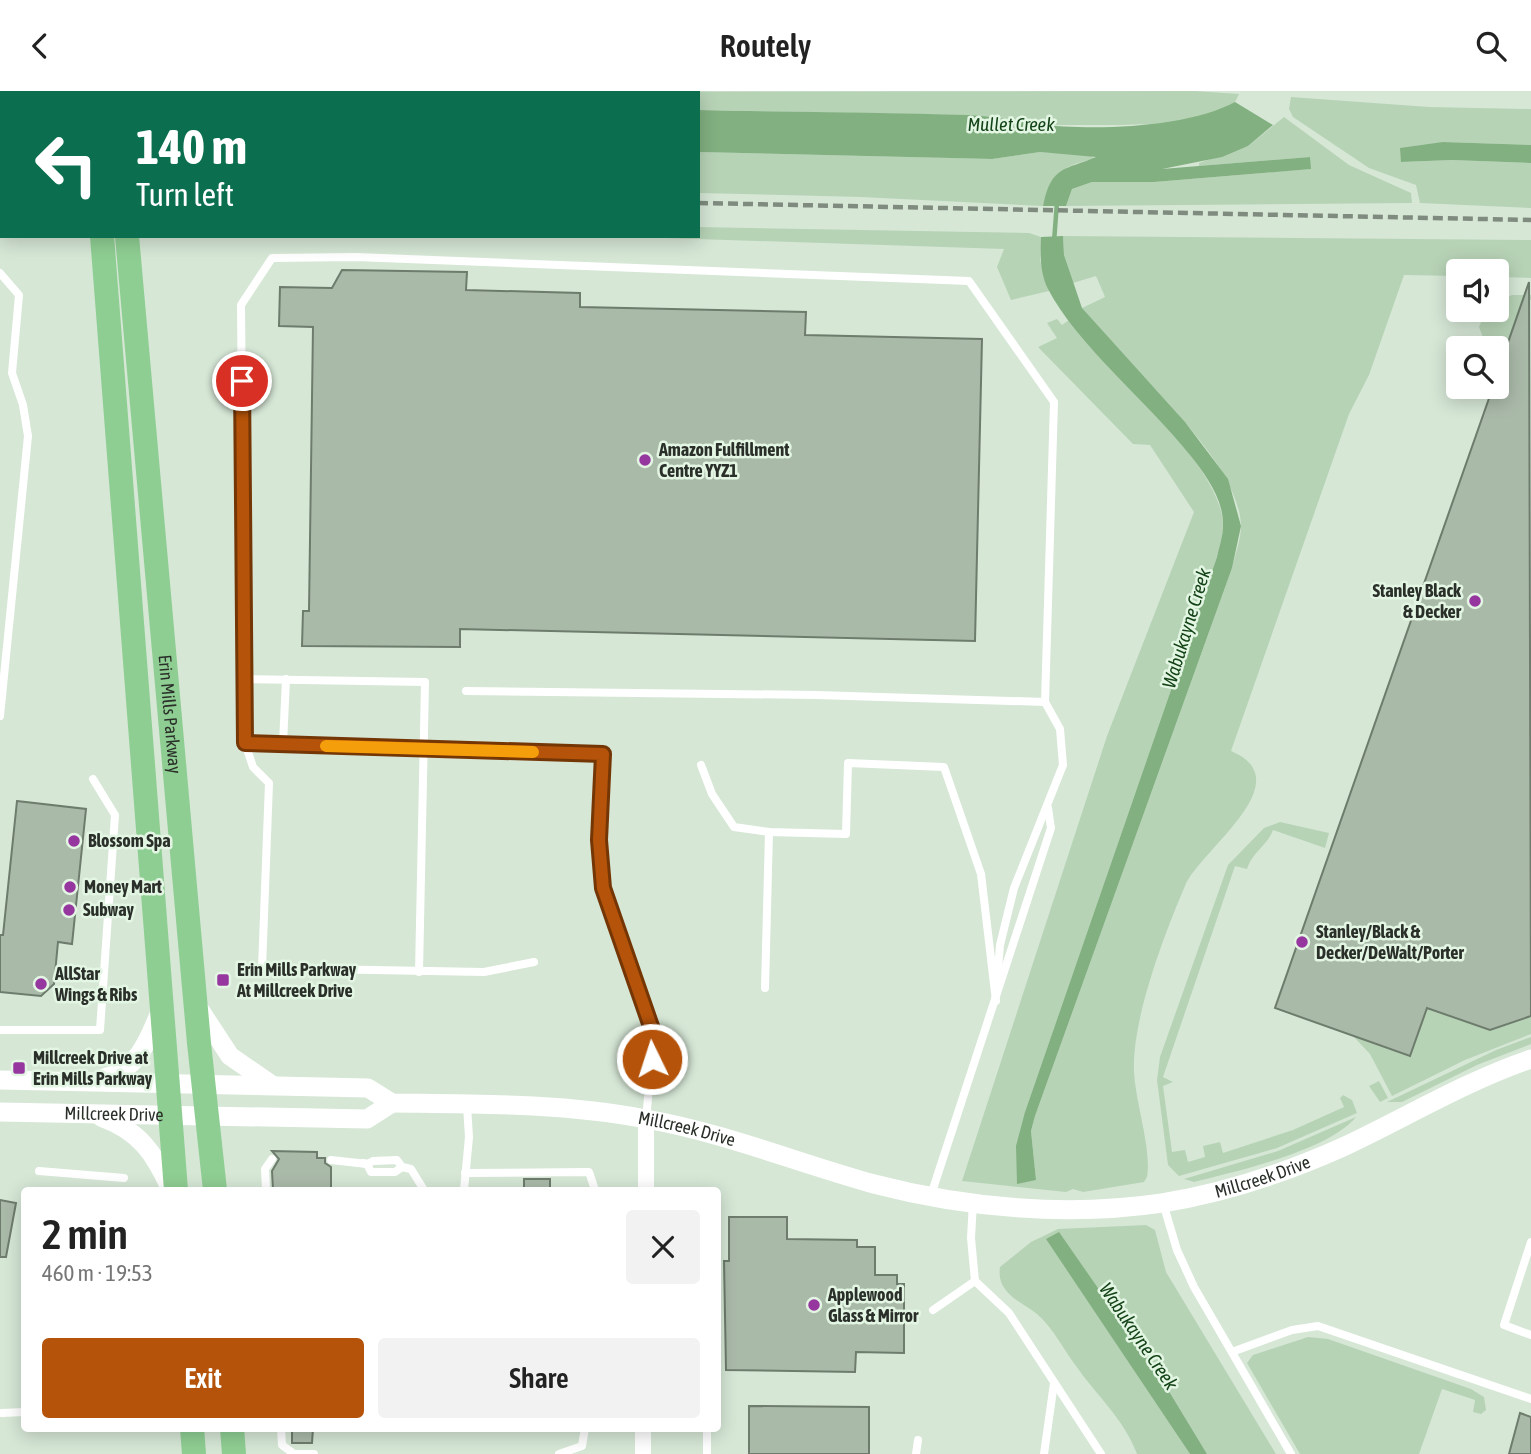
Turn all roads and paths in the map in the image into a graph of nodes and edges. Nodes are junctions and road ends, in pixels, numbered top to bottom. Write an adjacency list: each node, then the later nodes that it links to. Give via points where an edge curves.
1 (103, 238): 3 (main road, Erin Mills Parkway)
2 (126, 238): 3 (main road, Erin Mills Parkway)
3 (117, 267): 21 (main road, Erin Mills Parkway); 22 (main road, Erin Mills Parkway)
4 (0, 273): 9 (lane, via 19,296 12,373 28,436)
5 (246, 679): 6 (lane); 8 (lane, via 241,305 272,258 356,257 969,281 1054,402); 10 (lane)
6 (286, 680): 11 (lane); 12 (lane, via 425,682)
7 (466, 691): 8 (lane)
8 (1045, 702): 15 (lane, via 1060,729 1063,765)
9 (0, 716)
10 (245, 743): 11 (lane); 18 (lane, via 253,767 269,783 262,968)
11 (283, 744): 12 (lane)
12 (425, 748): 18 (lane); 38 (lane, via 603,754 599,840 603,888 654,1035)
13 (701, 765): 16 (lane, via 712,794 734,827)
14 (93, 779): 23 (lane, via 114,815 100,1030)
15 (1048, 808): 20 (lane, via 1051,828); 20 (lane, via 1036,825 1014,888 1000,945)
16 (769, 832): 19 (lane); 20 (lane, via 846,834 848,763 944,767 981,874)
17 (534, 962): 18 (lane, via 484,972)
18 (419, 972)
19 (765, 988)
20 (996, 1001): 52 (lane)
21 (195, 1004): 29 (main road, Erin Mills Parkway); 30 (street, via 230,1056)
22 (161, 1010): 27 (street, via 132,1064 118,1074); 28 (main road, Erin Mills Parkway)
23 (0, 1030)
24 (1531, 1059): 54 (street, Millcreek Drive, via 1294,1168)
25 (0, 1080): 26 (street, Millcreek Drive)
26 (28, 1081): 27 (street, Millcreek Drive); 35 (street)
27 (87, 1081): 28 (street, Millcreek Drive)
28 (170, 1083): 29 (street, Millcreek Drive); 36 (main road, Erin Mills Parkway)
29 (204, 1084): 30 (street, Millcreek Drive); 37 (main road, Erin Mills Parkway)
30 (273, 1086): 31 (street, Millcreek Drive, via 368,1089)
31 (392, 1103): 32 (street, Millcreek Drive); 37 (street, Millcreek Drive, via 367,1119)
32 (467, 1104): 38 (street, Millcreek Drive); 42 (lane)
33 (0, 1112): 35 (street, Millcreek Drive)
34 (90, 1113): 35 (street, Millcreek Drive); 36 (street, Millcreek Drive); 44 (street, via 133,1132 156,1157)
35 (28, 1114)
36 (172, 1114): 37 (street, Millcreek Drive); 45 (main road, Erin Mills Parkway)
37 (208, 1115): 46 (main road, Erin Mills Parkway)
38 (646, 1119): 51 (street); 52 (street, Millcreek Drive, via 747,1142 875,1184)
39 (272, 1159): 47 (lane, via 265,1169)
40 (331, 1160): 48 (lane, via 368,1164 397,1160 411,1169)
41 (39, 1171): 43 (lane)
42 (465, 1173): 49 (lane); 50 (lane, via 589,1172)
43 (124, 1178)
44 (171, 1187)
45 (173, 1187)
46 (215, 1187)
47 (266, 1187)
48 (422, 1187)
49 (464, 1187)
50 (594, 1187)
51 (646, 1187)
52 (931, 1195): 53 (street, Millcreek Drive)
53 (974, 1202): 54 (street, Millcreek Drive, via 1079,1210); 56 (lane)
54 (1163, 1203): 59 (lane, via 1177,1250)
55 (1531, 1242): 58 (lane, via 1504,1325)
56 (975, 1281): 57 (lane); 60 (lane, via 1009,1313)
57 (933, 1310)
58 (1531, 1335)
59 (1232, 1352): 61 (lane, via 1292,1330 1318,1326); 80 (lane)
60 (1054, 1384): 78 (lane); 79 (lane)
61 (1531, 1399)
62 (21, 1412): 63 (lane)
63 (2, 1413)
64 (192, 1432): 71 (main road)
65 (232, 1432): 72 (main road)
66 (281, 1432): 73 (lane, via 282,1445 294,1454)
67 (585, 1432): 74 (lane, via 582,1446)
68 (643, 1432): 75 (street)
69 (707, 1432): 76 (lane)
70 (918, 1440): 77 (lane)
71 (194, 1454)
72 (234, 1454)
73 (314, 1454)
74 (559, 1454)
75 (643, 1454)
76 (707, 1454)
77 (916, 1454)
78 (1044, 1454)
79 (1101, 1454)
80 (1291, 1454)

